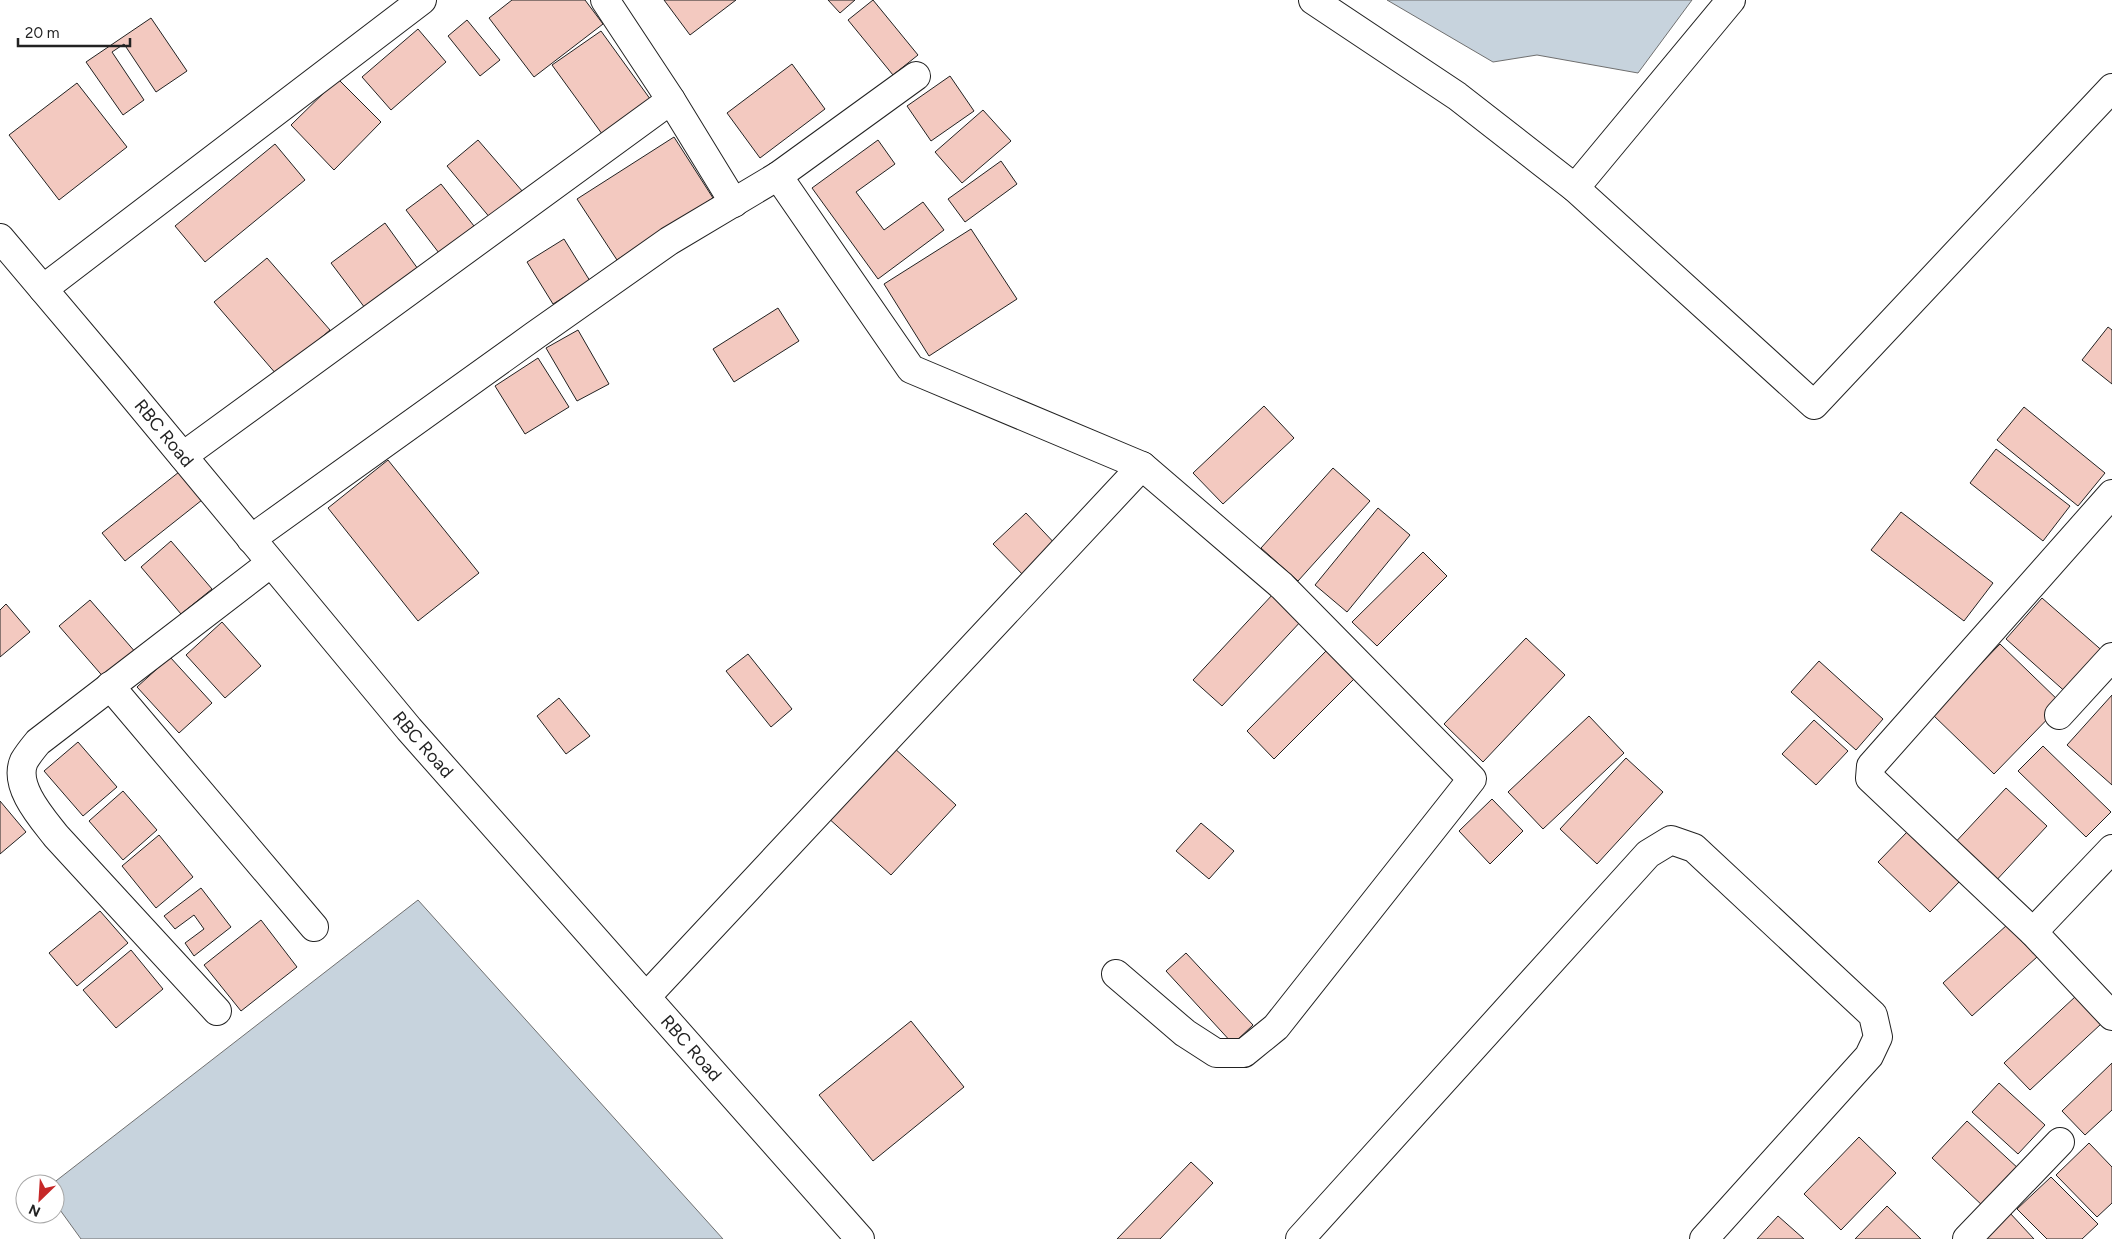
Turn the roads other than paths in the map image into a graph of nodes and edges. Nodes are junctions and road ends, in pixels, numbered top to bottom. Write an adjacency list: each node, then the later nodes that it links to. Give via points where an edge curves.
1 (422, 0): 12 (street)
2 (605, 0): 7 (street)
3 (1313, 0): 9 (street, via 1457,96)
4 (1731, 0): 9 (street)
5 (916, 76): 8 (street)
6 (2112, 88): 9 (street, via 1814,405)
7 (671, 100): 10 (street); 13 (street)
8 (778, 176): 10 (street); 14 (street, via 911,368)
9 (1574, 188)
10 (734, 202): 16 (street, via 669,241)
11 (0, 238): 12 (street, RBC Road)
12 (44, 289): 13 (street, RBC Road)
13 (183, 456): 16 (street, RBC Road)
14 (1142, 466): 24 (street, via 1282,586 1472,779 1276,1027 1244,1054 1216,1053 1185,1033); 25 (street)
15 (2112, 494): 23 (street, via 1871,766 1870,778)
16 (252, 539): 17 (street, RBC Road)
17 (271, 563): 19 (street); 25 (street, RBC Road, via 409,729)
18 (2112, 657): 20 (street)
19 (110, 686): 22 (street); 26 (street, via 38,742 24,762 22,781 34,807 56,836)
20 (2059, 715)
21 (2112, 848): 23 (street)
22 (314, 927)
23 (2033, 932): 27 (street)
24 (1116, 974)
25 (646, 997): 30 (street, RBC Road)
26 (217, 1011)
27 (2112, 1016)
28 (2060, 1142): 32 (street)
29 (1314, 1234): 31 (street, via 1648,854 1671,840 1694,848 1873,1015 1878,1037 1869,1056)
30 (860, 1239)
31 (1704, 1239)
32 (1968, 1239)

